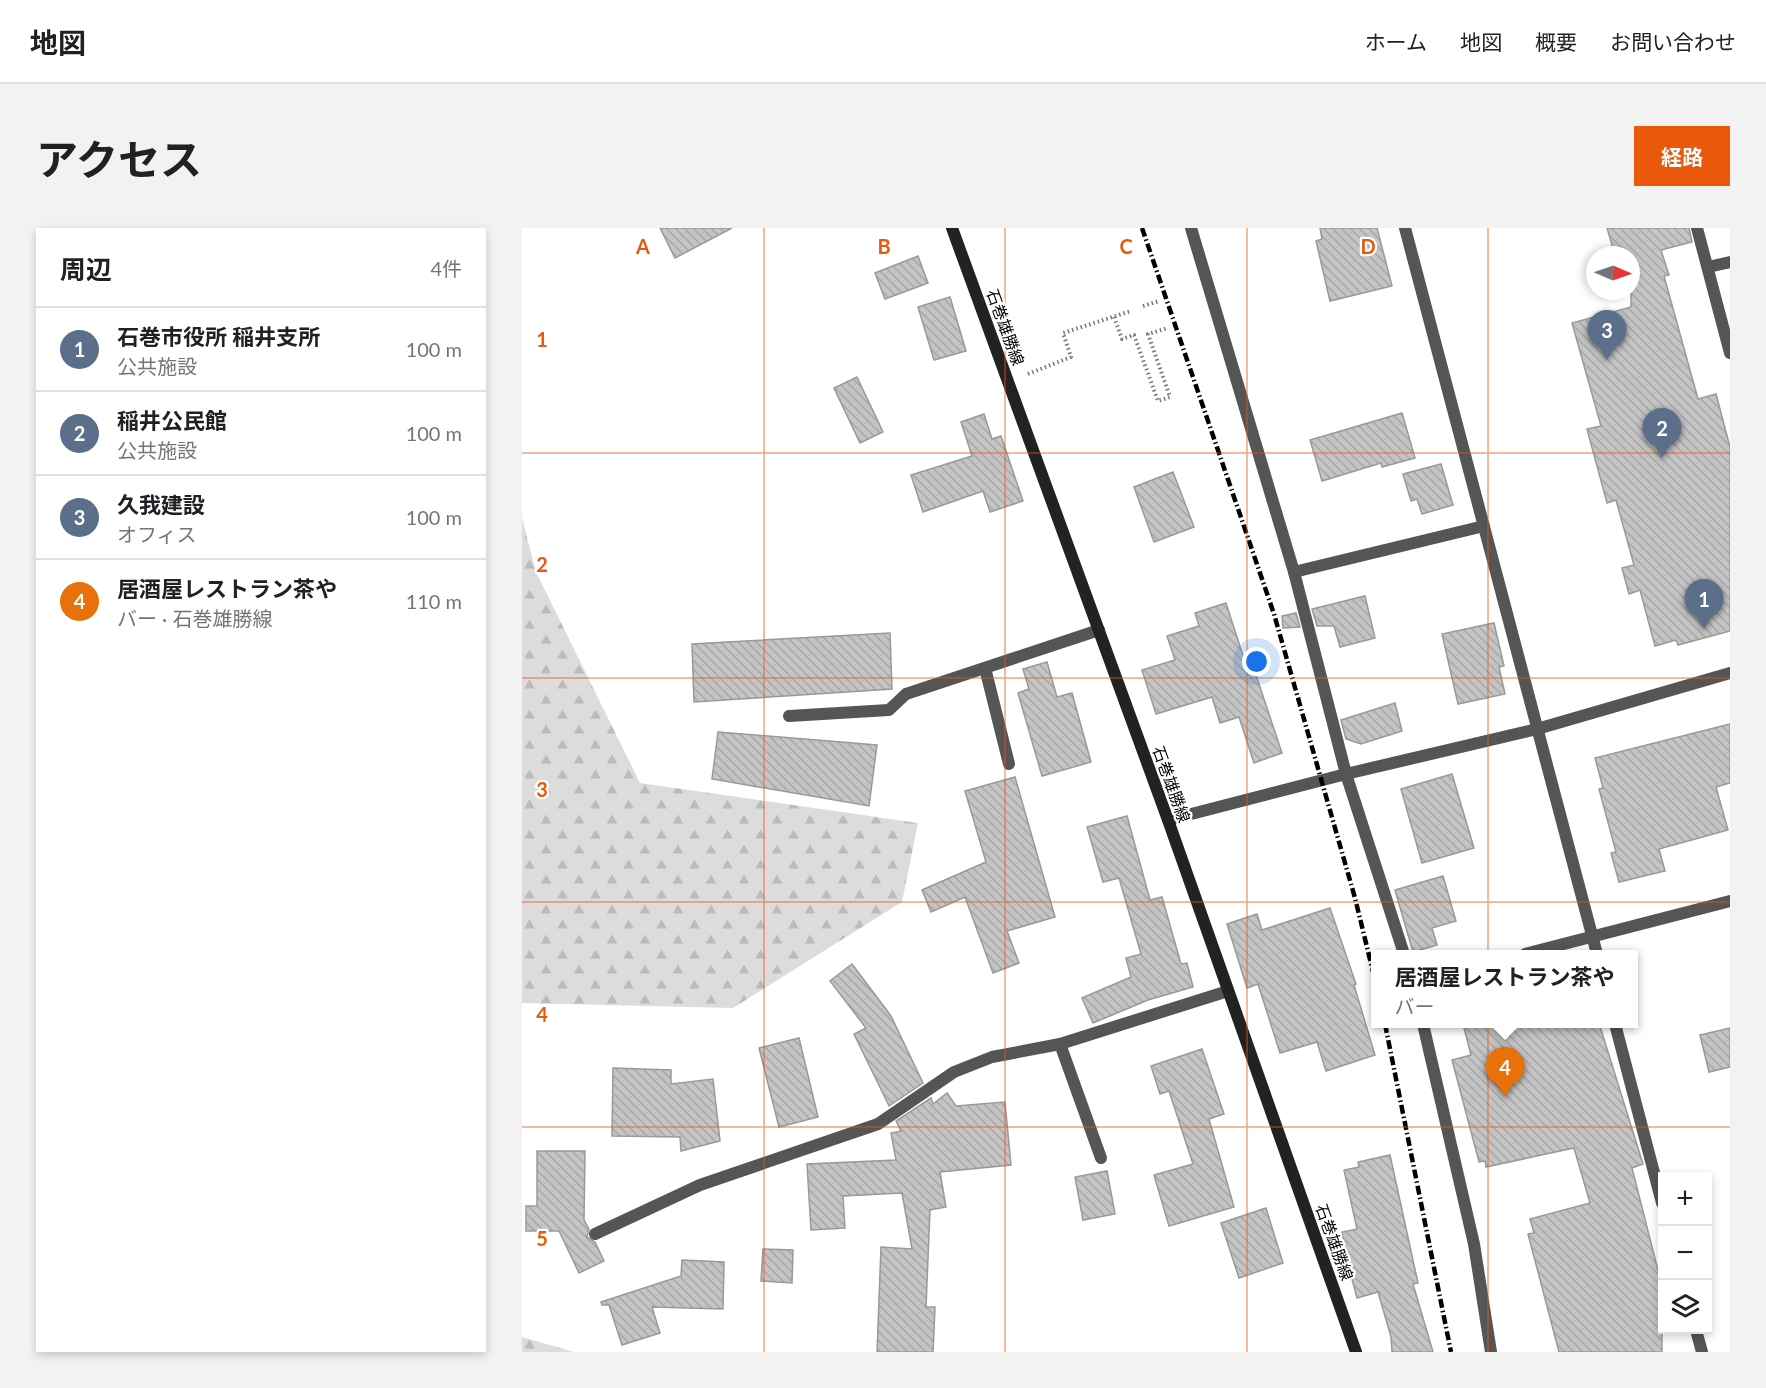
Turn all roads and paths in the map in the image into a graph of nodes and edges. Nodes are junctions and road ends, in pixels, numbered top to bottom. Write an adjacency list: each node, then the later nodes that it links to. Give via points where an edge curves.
1 (952, 228): 16 (main road, 石巻雄勝線)
2 (1191, 228): 15 (street)
3 (1405, 228): 14 (street)
4 (1697, 228): 6 (street)
5 (1730, 262): 6 (street)
6 (1708, 267): 12 (street)
7 (1159, 301): 8 (path)
8 (1143, 306)
9 (1131, 310): 10 (path)
10 (1114, 316): 11 (path, via 1122,339 1134,335 1158,401 1170,397 1148,334); 13 (path, via 1063,333 1071,357)
11 (1168, 328)
12 (1730, 353)
13 (1025, 375)
14 (1484, 526): 15 (street); 20 (street)
15 (1294, 573): 22 (street)
16 (1099, 630): 17 (street); 23 (main road, 石巻雄勝線)
17 (985, 668): 19 (street, via 906,694 889,710); 21 (street)
18 (1730, 673): 20 (street)
19 (789, 716)
20 (1537, 729): 22 (street); 25 (street)
21 (1009, 764)
22 (1346, 774): 23 (street); 26 (street)
23 (1168, 820): 29 (main road, 石巻雄勝線)
24 (1730, 901): 25 (street)
25 (1592, 935): 27 (street); 28 (street)
26 (1403, 950)
27 (1539, 950)
28 (1596, 950)
29 (1228, 991): 32 (street); 37 (main road, 石巻雄勝線)
30 (1424, 1028): 38 (street, via 1474,1244)
31 (1616, 1028): 34 (street)
32 (1060, 1044): 33 (street); 35 (street, via 992,1057 954,1072 878,1125 700,1185)
33 (1101, 1158)
34 (1658, 1188)
35 (595, 1234)
36 (1697, 1334): 39 (street)
37 (1356, 1352)
38 (1491, 1352)
39 (1702, 1352)

